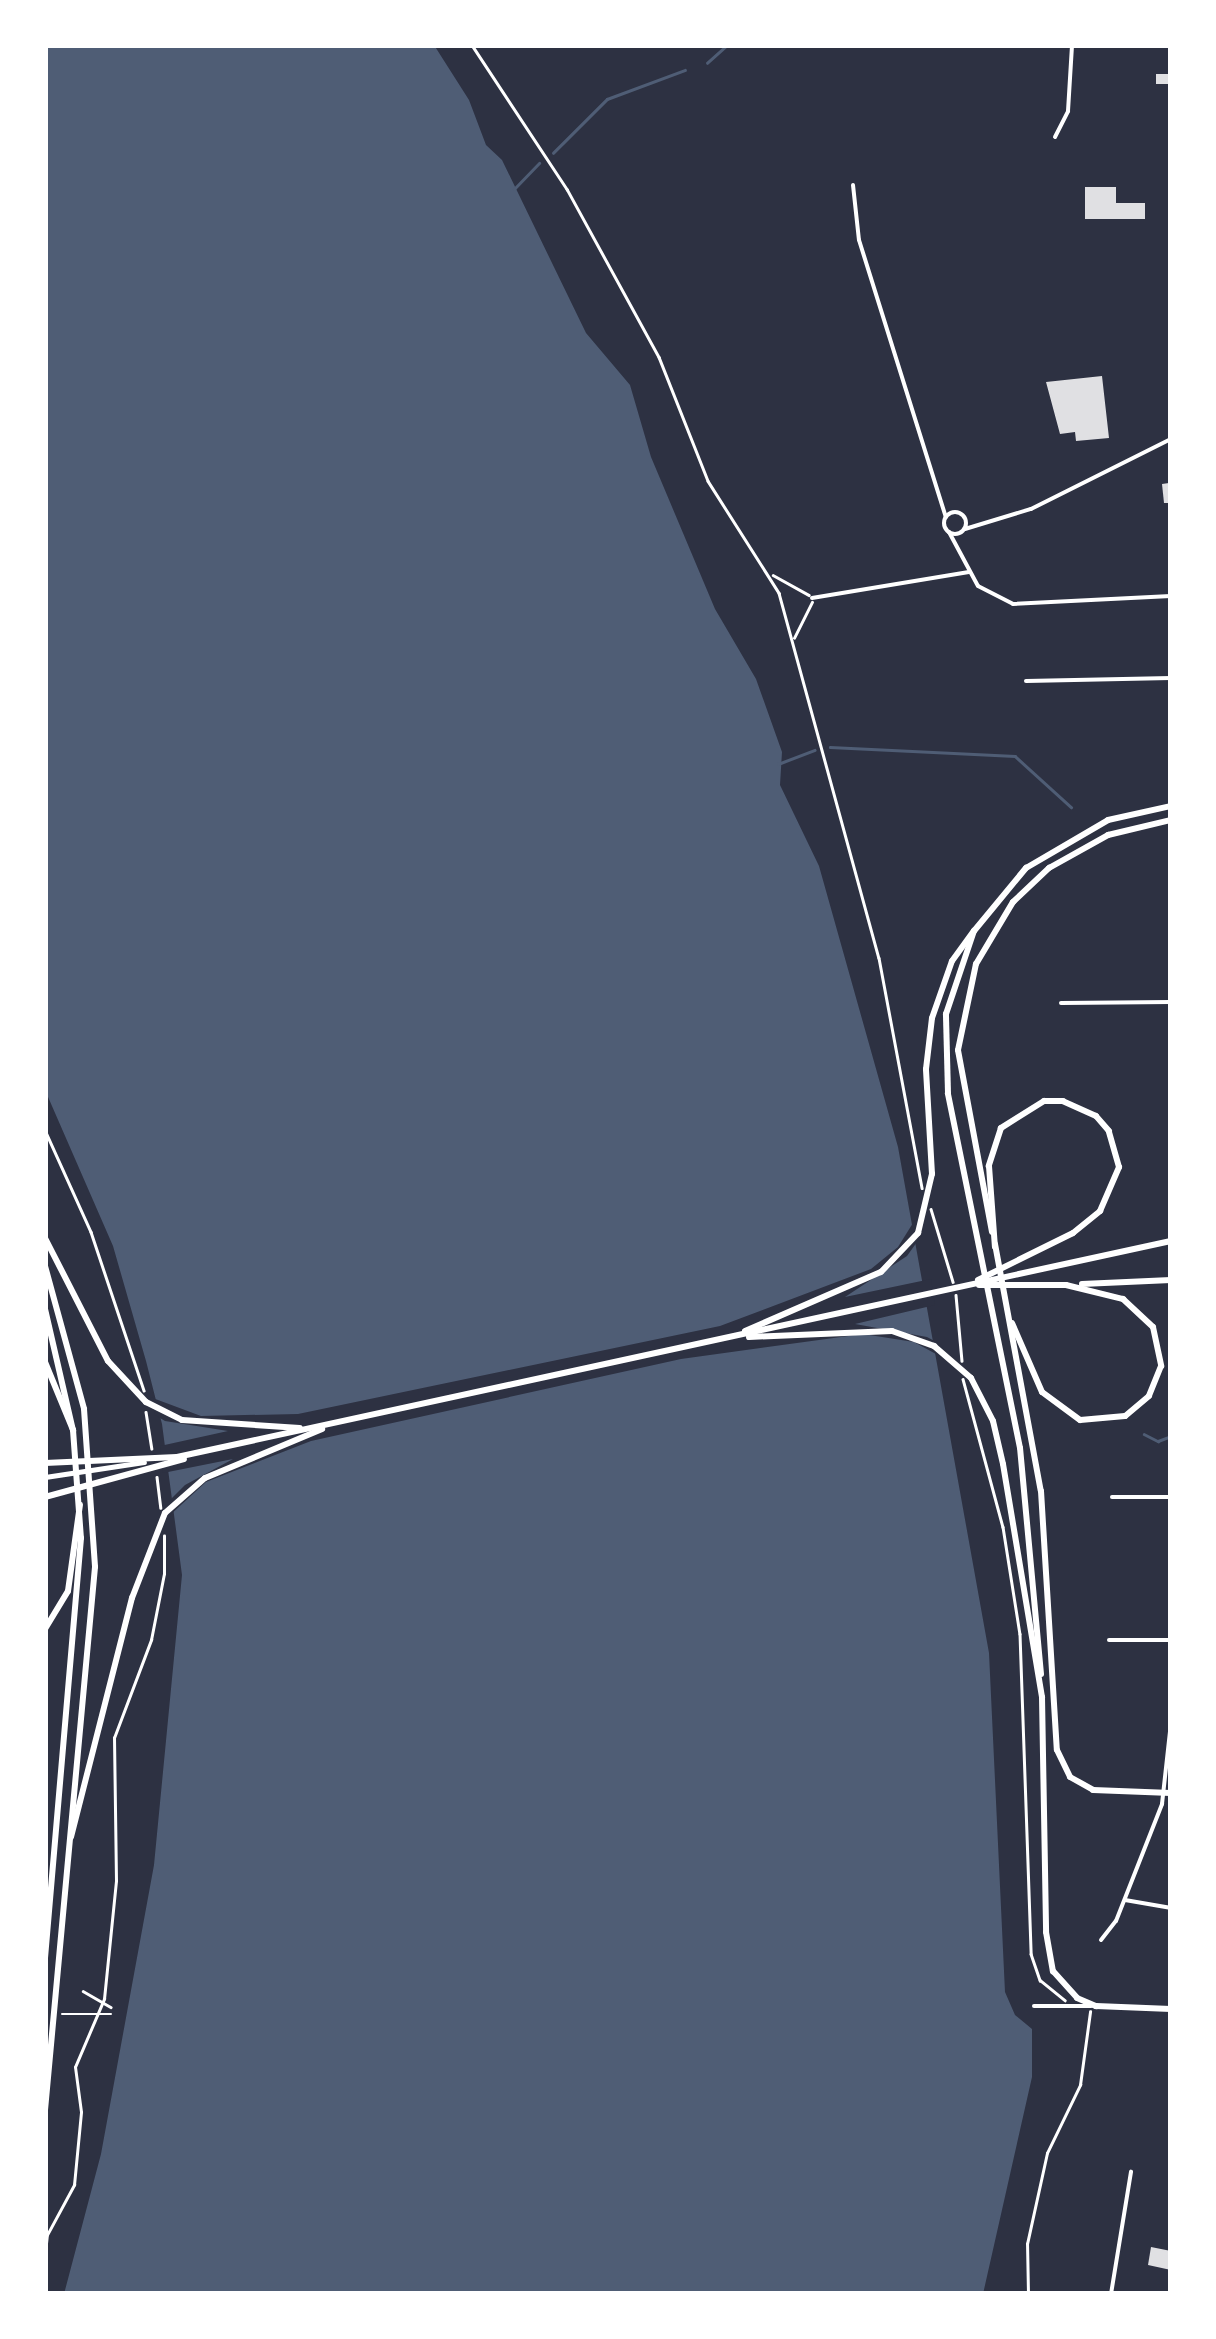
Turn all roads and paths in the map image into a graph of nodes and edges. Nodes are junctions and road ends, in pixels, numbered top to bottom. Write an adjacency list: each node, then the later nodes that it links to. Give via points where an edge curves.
1 (472, 45): 14 (path, via 567,189 659,356 708,481)
2 (1072, 45): 3 (street, via 1068,112)
3 (1055, 137)
4 (853, 186): 6 (street, via 858,240)
5 (1171, 439): 9 (street, via 1031,509)
6 (946, 501): 7 (street); 8 (street)
7 (961, 514): 8 (street); 9 (street); 10 (street)
8 (946, 516): 11 (street)
9 (979, 520): 10 (street)
10 (964, 531): 11 (street); 12 (street)
11 (949, 532): 12 (street)
12 (958, 543): 13 (street)
13 (969, 572): 15 (street, via 978,586 1013,604); 16 (street)
14 (771, 574): 16 (path); 17 (path)
15 (1171, 596)
16 (812, 598): 17 (path, via 808,619)
17 (793, 639): 64 (path, via 882,973 916,1168 962,1321 967,1406 1003,1527 1020,1634 1030,1954 1040,1980)
18 (1171, 678): 19 (street)
19 (1026, 681)
20 (1171, 806): 22 (main road, via 1108,820 1061,842 1012,882)
21 (1171, 820): 28 (main road, via 1108,835 1049,868 1013,902 976,964 961,1016 960,1074)
22 (974, 931): 35 (main road, via 952,961 930,1034 932,1174 926,1216 898,1260 861,1284); 55 (main road, via 946,1014 945,1067 1020,1448)
23 (1061, 1002): 24 (street)
24 (1171, 1002)
25 (45, 1130): 41 (path, via 91,1232 137,1366)
26 (45, 1238): 38 (main road, via 120,1377 163,1413 202,1423)
27 (1171, 1241): 31 (main road)
28 (996, 1246): 31 (main road, via 993,1144 1026,1106 1063,1101 1096,1116 1118,1167 1115,1184 1088,1223); 34 (main road)
29 (45, 1266): 58 (main road, via 76,1370 93,1478 95,1567)
30 (1171, 1280): 32 (main road)
31 (968, 1285): 32 (main road); 35 (main road)
32 (1066, 1285): 34 (main road, via 1122,1298 1153,1327 1162,1366 1148,1396 1126,1416 1095,1422 1053,1405)
33 (45, 1309): 39 (main road)
34 (1012, 1323): 57 (main road, via 1046,1536 1062,1766 1092,1790)
35 (723, 1339): 37 (main road); 55 (main road, via 892,1331 954,1360 982,1397 1012,1505)
36 (45, 1362): 39 (main road)
37 (330, 1424): 38 (main road); 58 (main road, via 205,1478 178,1498 156,1529)
38 (306, 1429): 40 (main road)
39 (73, 1430): 49 (main road)
40 (209, 1450): 42 (main road); 47 (main road)
41 (154, 1461)
42 (144, 1462): 43 (main road); 45 (main road)
43 (45, 1463)
44 (156, 1474): 50 (path)
45 (45, 1477)
46 (1112, 1496): 48 (street)
47 (45, 1497)
48 (1171, 1497)
49 (80, 1505): 52 (main road, via 68,1591); 62 (main road, via 78,1618)
50 (161, 1510)
51 (163, 1526): 73 (path, via 164,1574 154,1625 114,1738 116,1881 104,1999 75,2067 81,2112 74,2186 47,2235)
52 (45, 1629)
53 (1109, 1640): 54 (street)
54 (1171, 1640)
55 (1042, 1698): 67 (main road, via 1047,1953 1064,1986)
56 (1170, 1723): 57 (street)
57 (1167, 1794): 59 (street)
58 (71, 1837): 71 (main road)
59 (1125, 1900): 60 (street); 61 (street)
60 (1171, 1908)
61 (1100, 1940)
62 (45, 1959)
63 (83, 1991): 66 (path)
64 (1074, 2005): 65 (street); 67 (street); 67 (path)
65 (1034, 2006)
66 (111, 2008)
67 (1092, 2008): 68 (main road); 74 (path, via 1080,2085 1047,2152 1027,2244)
68 (1171, 2010)
69 (47, 2014): 70 (path)
70 (111, 2014)
71 (45, 2110)
72 (1131, 2172): 75 (street)
73 (45, 2253)
74 (1028, 2294)
75 (1111, 2294)

